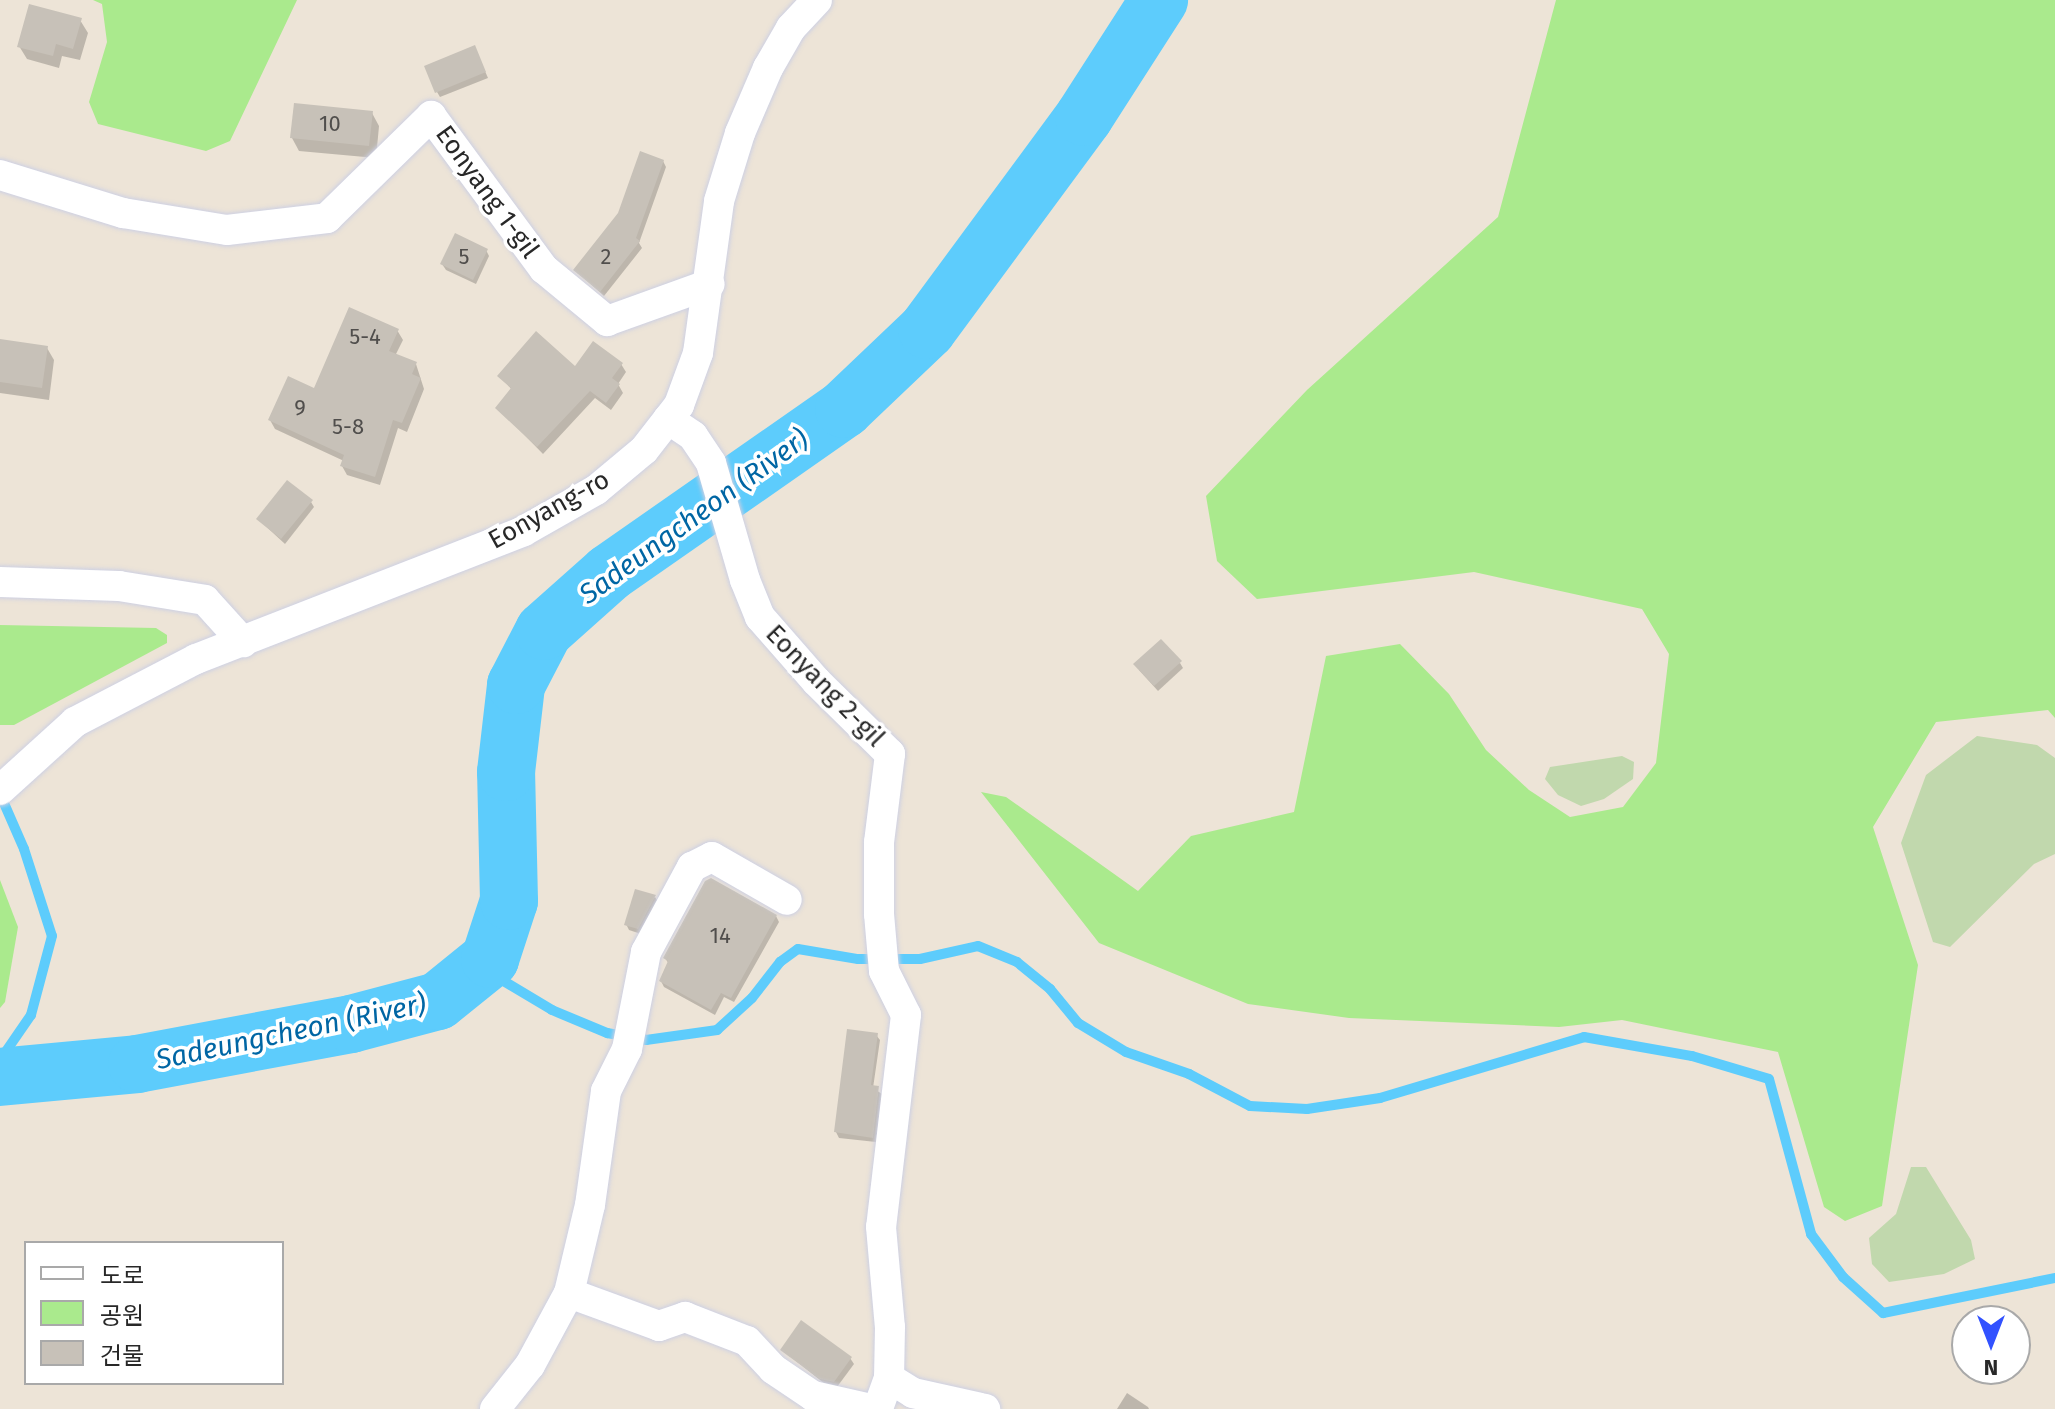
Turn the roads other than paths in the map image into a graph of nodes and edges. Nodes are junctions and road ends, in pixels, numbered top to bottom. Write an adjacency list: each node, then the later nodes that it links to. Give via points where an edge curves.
1 (817, 0): 3 (street, Eonyang-ro, via 783,41 740,133 719,201)
2 (0, 175): 3 (street, Eonyang 1-gil, via 123,213 227,230 327,218 431,116 544,269 607,321)
3 (710, 284): 4 (street, Eonyang-ro, via 698,353 679,405)
4 (668, 419): 6 (street, Eonyang-ro, via 644,450 596,490 524,531); 10 (street, Eonyang 2-gil, via 693,436 711,463 760,617 890,754 879,842 883,961 906,1015 881,1227)
5 (0, 582): 6 (street, via 119,586 205,600)
6 (243, 642): 7 (street, Eonyang-ro, via 196,659 75,722)
7 (6, 784)
8 (787, 900): 9 (street, via 712,857 692,867 646,952 627,1049 606,1091 590,1205)
9 (569, 1293): 11 (street, via 530,1365); 12 (street, via 659,1326 685,1317 747,1341 773,1369 813,1396)
10 (889, 1378): 13 (street, Eonyang 2-gil); 14 (street, via 913,1393)
11 (495, 1409)
12 (871, 1409)
13 (878, 1409)
14 (985, 1409)

